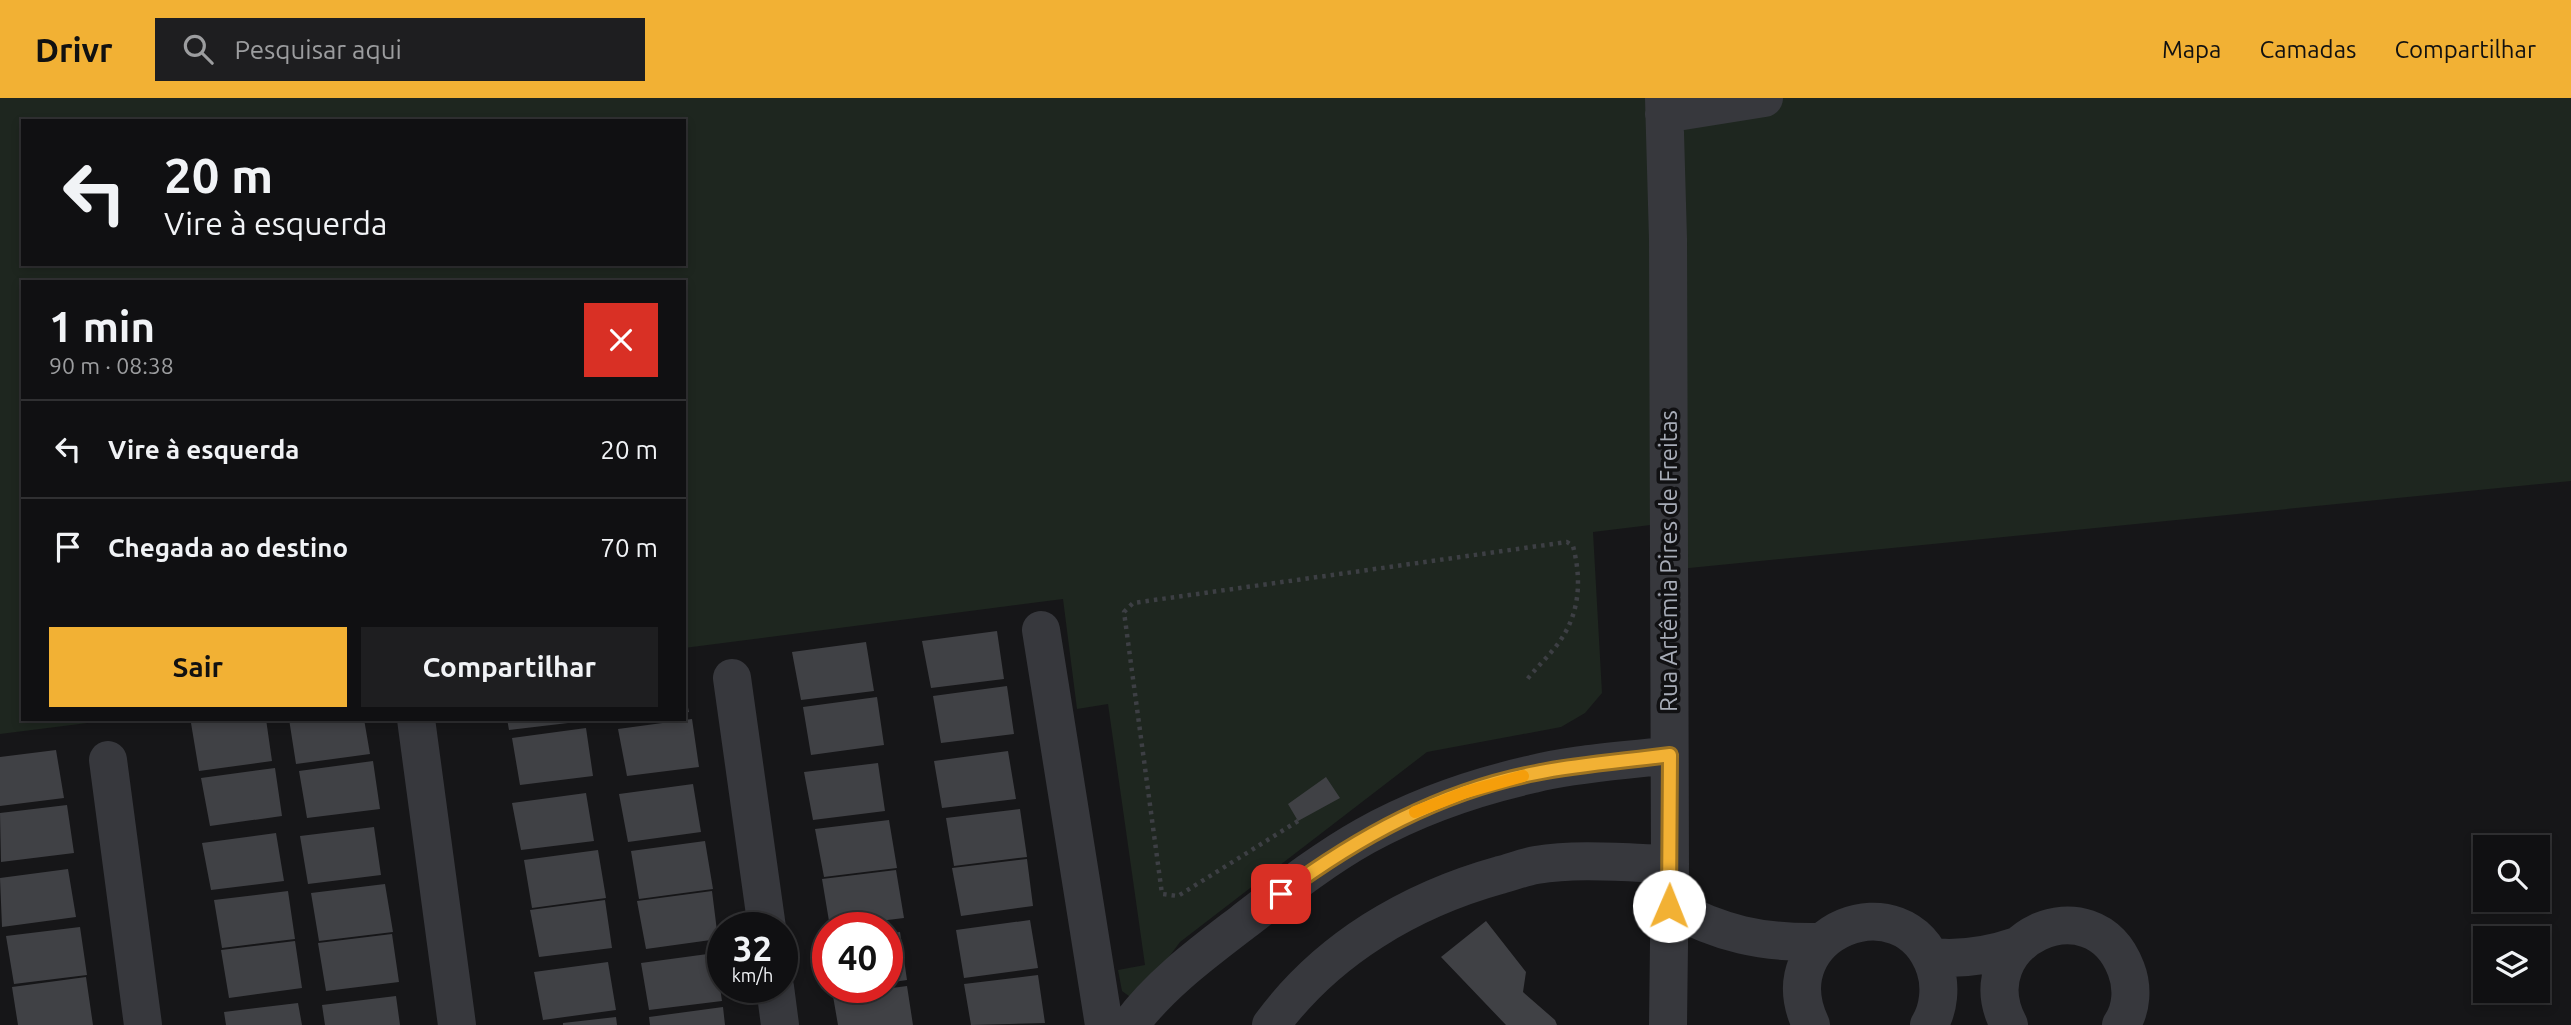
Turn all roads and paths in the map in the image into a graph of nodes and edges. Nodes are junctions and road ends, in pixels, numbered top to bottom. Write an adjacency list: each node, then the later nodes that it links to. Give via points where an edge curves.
1 (1764, 98): 2 (street)
2 (1664, 106): 7 (street, Rua Artêmia Pires de Freitas)
3 (1041, 630): 20 (street)
4 (732, 678): 12 (street)
5 (1525, 682): 9 (path, via 1559,643 1578,600 1577,560 1567,542 1133,603 1124,612 1162,894 1178,896)
6 (416, 721): 18 (street)
7 (1670, 755): 10 (street, Rua Artêmia Pires de Freitas); 21 (street, via 1535,773 1466,792 1388,825 1314,870 1225,936 1160,991)
8 (108, 760): 17 (street)
9 (1298, 821)
10 (1670, 863): 11 (street, Rua Artêmia Pires de Freitas); 22 (street, via 1536,865 1460,886 1392,918 1320,970)
11 (1669, 906): 13 (street, via 1745,937); 23 (street, Rua Artêmia Pires de Freitas)
12 (765, 912)
13 (1819, 943): 15 (street, via 1837,929 1879,921 1918,939); 24 (street, via 1802,982)
14 (2017, 946): 15 (street, via 1968,958); 26 (street, via 2005,963 2000,983 2000,1004); 27 (street, via 2033,933 2073,925 2110,943 2130,979 2130,1000)
15 (1931, 957): 25 (street, via 1938,977 1938,998)
16 (777, 1003): 19 (street)
17 (143, 1025)
18 (457, 1025)
19 (780, 1025)
20 (1104, 1025)
21 (1130, 1025)
22 (1271, 1025)
23 (1668, 1025)
24 (1811, 1025)
25 (1929, 1025)
26 (2009, 1025)
27 (2121, 1025)

